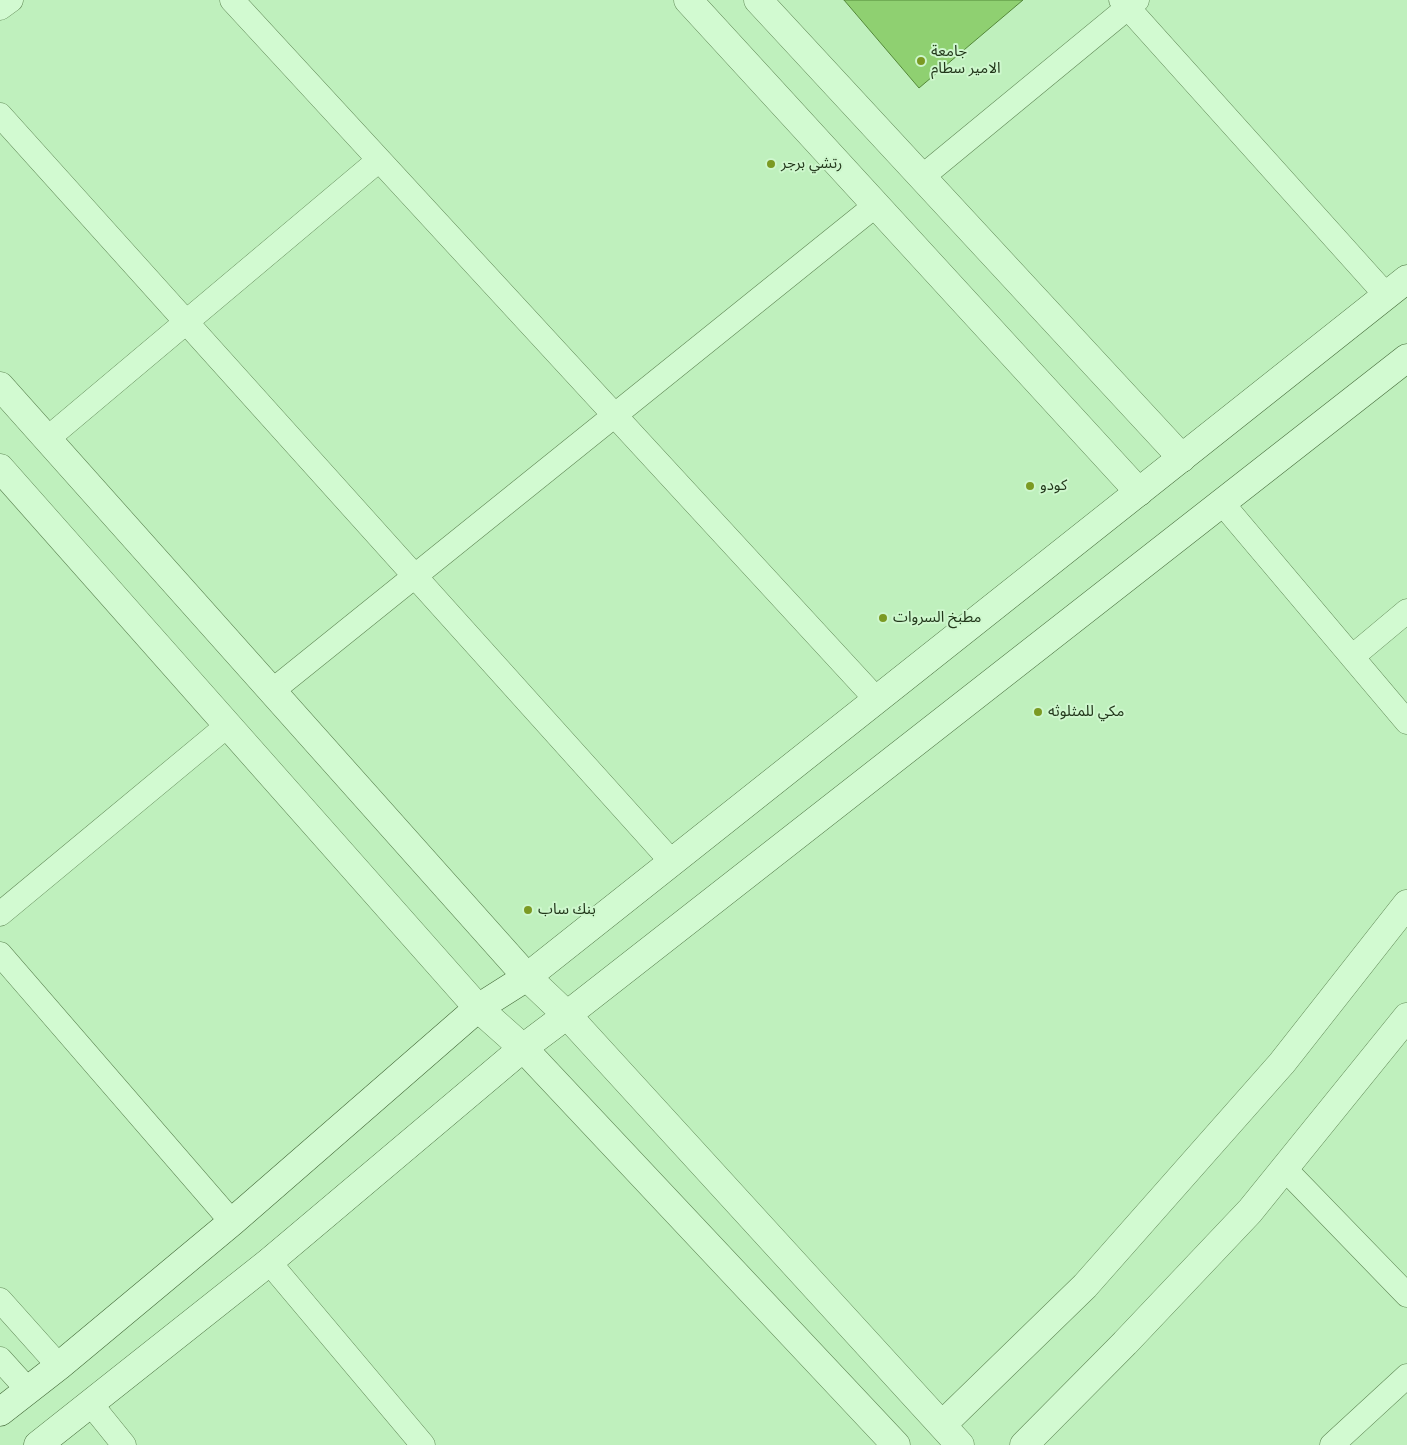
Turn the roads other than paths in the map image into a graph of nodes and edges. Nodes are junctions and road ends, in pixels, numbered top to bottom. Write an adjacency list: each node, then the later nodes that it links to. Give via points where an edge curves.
1 (11, 0): 6 (street)
2 (232, 0): 8 (street)
3 (688, 0): 10 (street)
4 (758, 0): 9 (street)
5 (1128, 2): 9 (street); 12 (street)
6 (0, 8)
7 (0, 115): 13 (street)
8 (379, 160): 13 (street); 16 (street)
9 (922, 177): 18 (street)
10 (876, 205): 16 (street); 20 (street)
11 (1407, 279): 12 (street)
12 (1386, 295): 18 (street)
13 (186, 322): 17 (street); 22 (street)
14 (1407, 358): 21 (street)
15 (0, 386): 17 (street)
16 (614, 416): 22 (street); 26 (street)
17 (47, 439): 25 (street)
18 (1182, 458): 20 (street)
19 (0, 468): 28 (street)
20 (1139, 492): 26 (street)
21 (1222, 503): 24 (street); 35 (street)
22 (415, 576): 25 (street); 29 (street)
23 (1407, 611): 24 (street)
24 (1352, 657): 27 (street)
25 (272, 691): 33 (street)
26 (877, 700): 29 (street)
27 (1407, 722)
28 (228, 725): 31 (street); 34 (street)
29 (672, 862): 33 (street)
30 (1407, 904): 49 (street, via 1282,1063 1085,1286)
31 (0, 914)
32 (0, 954): 39 (street)
33 (527, 977): 34 (street); 35 (street)
34 (478, 1008): 37 (street); 39 (street)
35 (568, 1015): 37 (street); 49 (street)
36 (1407, 1017): 38 (street)
37 (523, 1048): 40 (street); 53 (street)
38 (1284, 1168): 41 (street); 55 (street, via 1237,1225)
39 (232, 1222): 44 (street)
40 (269, 1262): 47 (street); 52 (street)
41 (1407, 1295)
42 (0, 1300): 44 (street)
43 (0, 1359): 46 (street)
44 (59, 1366): 46 (street)
45 (1407, 1376): 56 (street)
46 (28, 1390): 48 (street)
47 (90, 1404): 50 (street); 51 (street)
48 (0, 1412)
49 (942, 1425): 54 (street)
50 (38, 1445)
51 (124, 1445)
52 (423, 1445)
53 (896, 1445)
54 (960, 1445)
55 (1024, 1445)
56 (1332, 1445)

